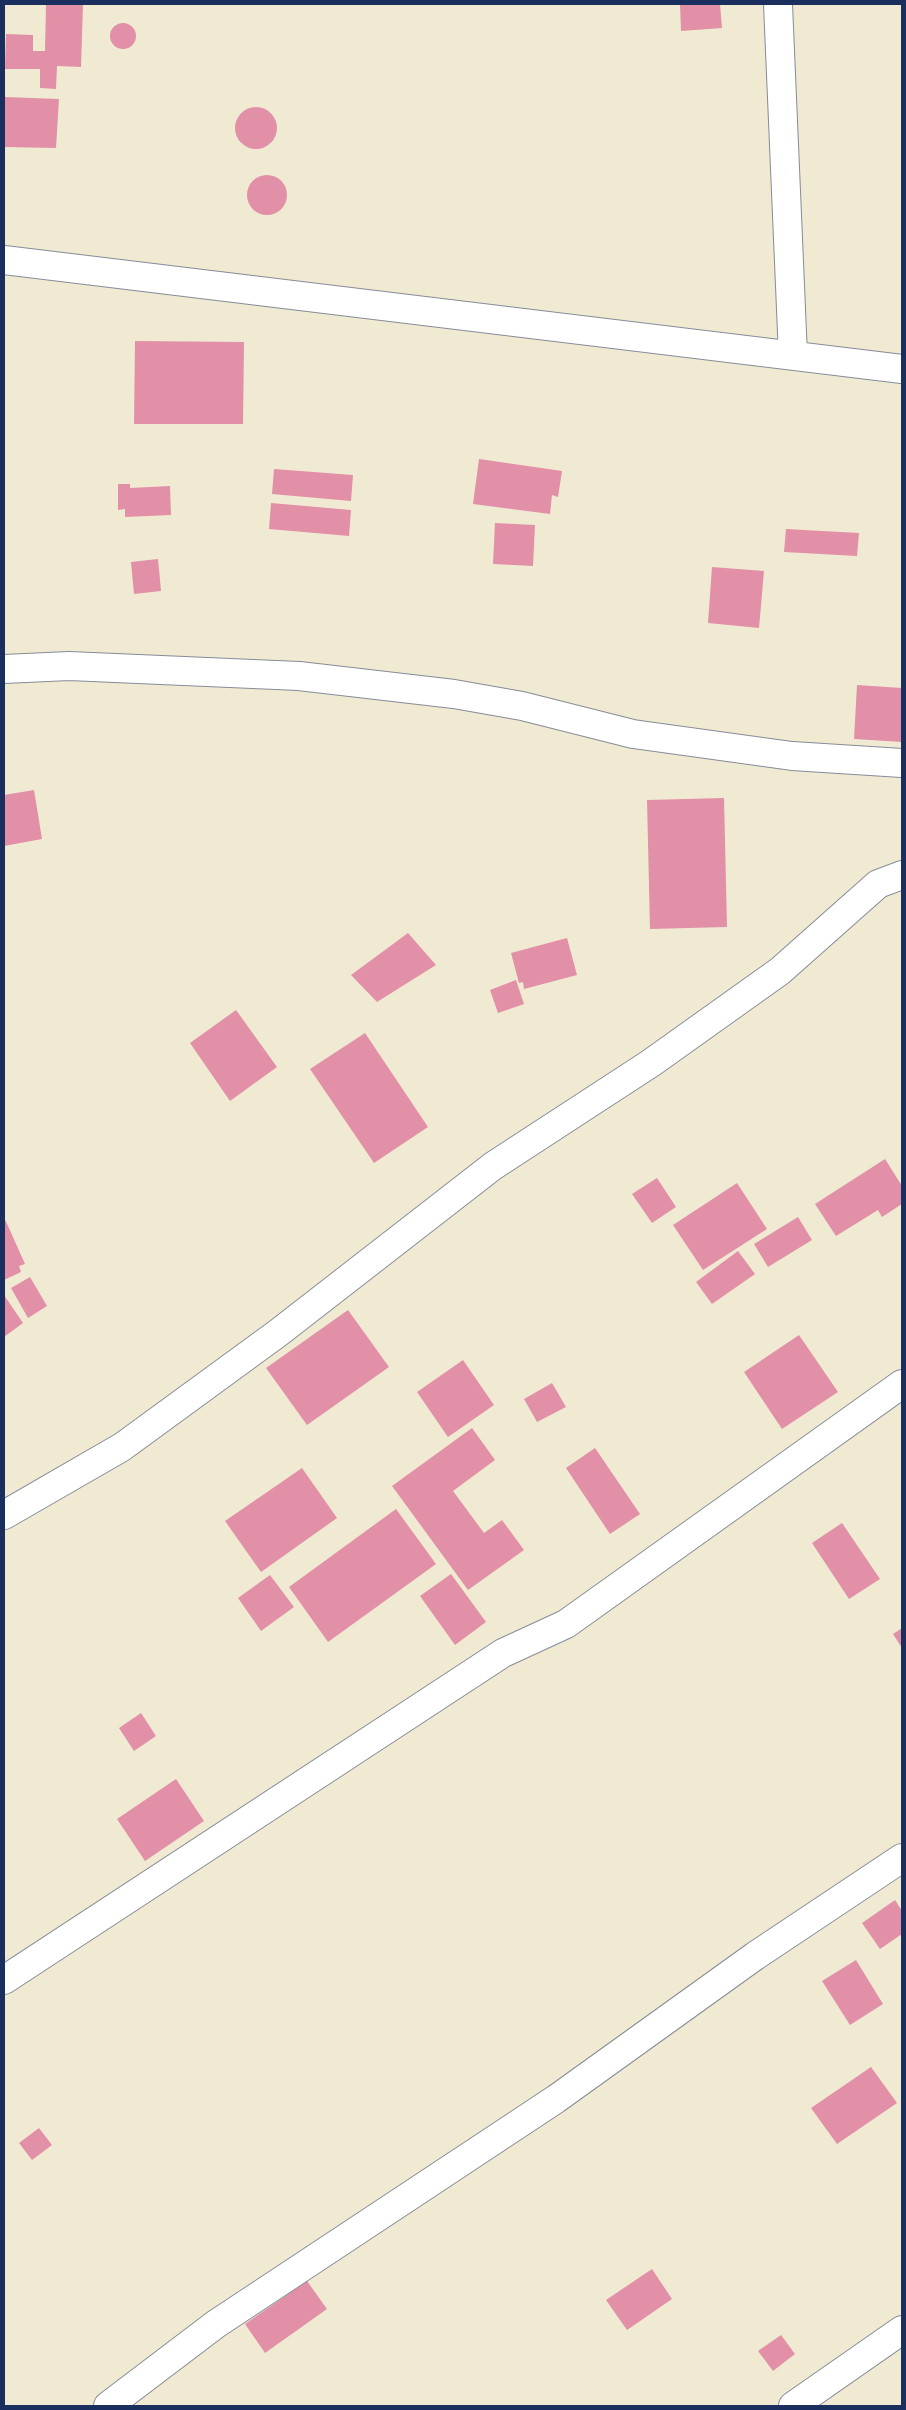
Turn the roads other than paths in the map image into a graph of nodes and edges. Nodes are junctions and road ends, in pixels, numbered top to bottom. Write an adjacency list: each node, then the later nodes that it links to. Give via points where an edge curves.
1 (778, 4): 3 (street)
2 (4, 260): 3 (street)
3 (793, 356): 4 (street)
4 (902, 369)
5 (4, 670): 6 (street, via 69,666 300,676 454,694 522,706 633,734 792,756)
6 (902, 763)
7 (902, 875): 9 (street, via 878,884 780,971 651,1062 493,1166 278,1333 122,1447)
8 (902, 1384): 11 (street, via 566,1624 502,1653)
9 (4, 1515)
10 (902, 1858): 13 (street, via 755,1956 556,2100 216,2324)
11 (4, 1980)
12 (902, 2330): 14 (street)
13 (108, 2406)
14 (793, 2406)

